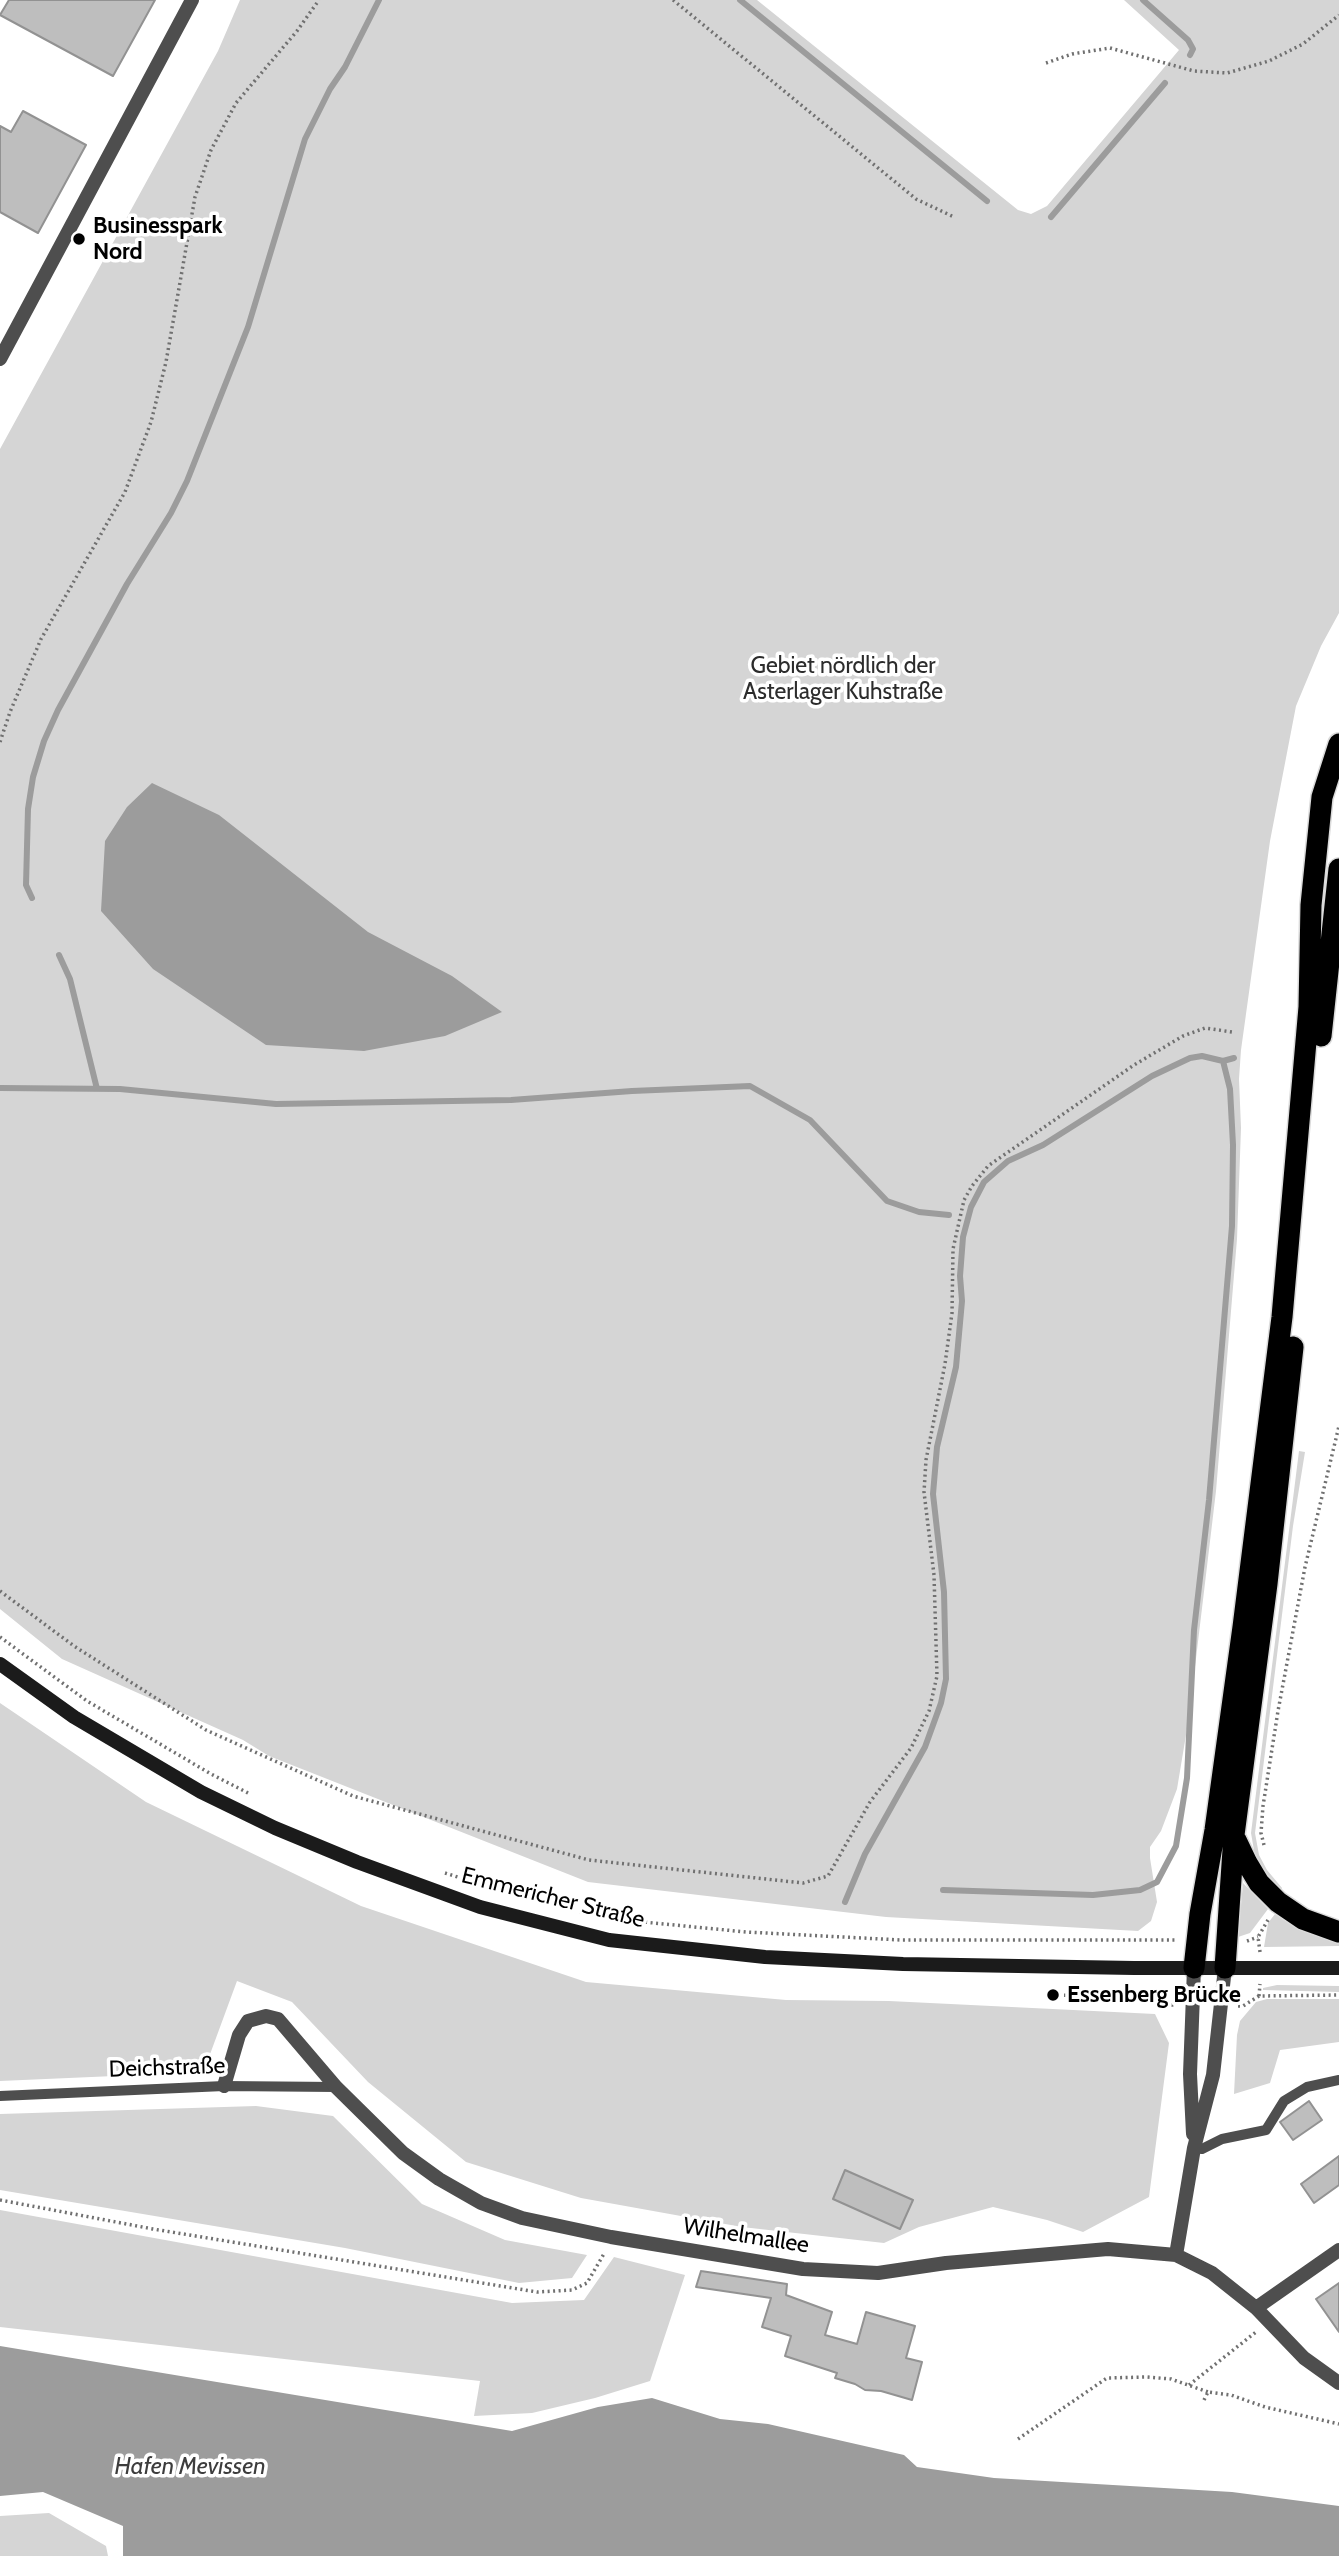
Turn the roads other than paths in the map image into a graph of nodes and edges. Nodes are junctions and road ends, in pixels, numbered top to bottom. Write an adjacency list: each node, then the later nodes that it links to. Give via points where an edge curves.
1 (192, 0): 2 (street)
2 (2, 350)
3 (1339, 744): 8 (highway, via 1322,797 1311,905 1309,1007 1282,1317)
4 (1339, 869): 6 (highway, via 1296,1318)
5 (0, 1664): 8 (main road, Emmericher Straße, via 74,1717 275,1828 480,1907 550,1925 609,1940 765,1957)
6 (1234, 1835): 7 (highway, via 1259,1882 1278,1902 1303,1919); 9 (highway)
7 (1339, 1932)
8 (1194, 1968): 9 (main road, Emmericher Straße); 15 (street, via 1190,2074)
9 (1225, 1968): 10 (main road, Emmericher Straße); 15 (street, via 1213,2075)
10 (1339, 1968)
11 (1339, 2080): 15 (lane, via 1307,2087 1284,2101 1266,2130)
12 (224, 2086): 13 (lane, Deichstraße); 13 (street, Wilhelmallee, via 239,2035 248,2021 266,2016 278,2019); 14 (lane, Deichstraße)
13 (336, 2087): 17 (street, Wilhelmallee, via 403,2154 481,2203 522,2218 611,2237 803,2269 878,2273 1108,2249)
14 (0, 2096)
15 (1194, 2148): 17 (street)
16 (1339, 2250): 18 (street)
17 (1176, 2255): 18 (street, Wilhelmallee, via 1212,2273)
18 (1256, 2308): 19 (street, Wilhelmallee, via 1304,2358)
19 (1339, 2383)

